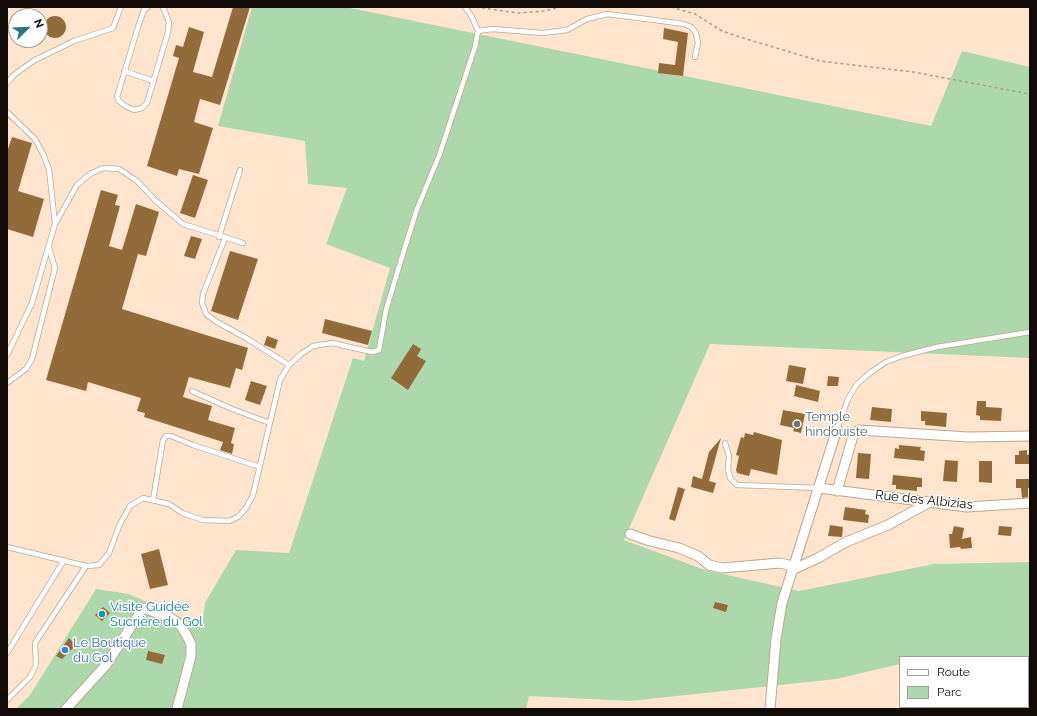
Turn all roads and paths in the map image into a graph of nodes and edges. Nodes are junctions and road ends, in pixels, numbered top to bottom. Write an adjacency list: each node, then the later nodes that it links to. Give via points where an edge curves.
1 (121, 7): 12 (lane, via 113,28 74,41 36,60 15,74)
2 (148, 7): 10 (lane, via 144,10)
3 (163, 7): 11 (lane, via 169,22 168,32)
4 (465, 7): 8 (lane)
5 (476, 7): 6 (path, via 518,13)
6 (560, 7)
7 (671, 7): 13 (path, via 695,14 722,31 820,61 913,72)
8 (478, 31): 9 (lane, via 492,28 543,33 567,30 587,19 607,14 691,27 696,33 698,43); 23 (lane, via 456,107 417,209 402,257 386,310 379,350 372,352 332,343 313,346)
9 (695, 57)
10 (124, 71): 11 (lane); 11 (lane, via 117,97 125,106 134,110 142,108 147,103)
11 (154, 81)
12 (7, 83)
13 (1030, 94)
14 (7, 113): 16 (lane, via 35,139 43,154 48,169)
15 (240, 170): 17 (lane)
16 (55, 224): 17 (lane, via 77,185 90,174 103,168 119,169 183,224); 20 (lane)
17 (219, 236): 18 (lane)
18 (225, 238): 19 (lane); 23 (lane, via 203,294 202,303 206,314)
19 (243, 243)
20 (49, 246): 22 (lane, via 32,303); 24 (lane, via 55,268 32,359 26,369)
21 (1030, 332): 27 (lane, via 937,347 886,362 857,384 848,398)
22 (7, 355)
23 (289, 365): 26 (lane, via 280,380)
24 (7, 383)
25 (192, 391): 26 (lane)
26 (270, 423): 30 (lane)
27 (837, 429): 31 (street)
28 (1030, 436): 32 (street, via 968,437 859,430 854,433)
29 (725, 443): 31 (lane, via 729,456 730,478 737,485)
30 (260, 467): 33 (lane, via 253,495 246,508 238,517 229,521 203,520 182,513 169,504); 33 (lane, via 166,436 163,440)
31 (818, 488): 32 (street, Rue des Albizias); 40 (street)
32 (837, 491): 34 (street, Rue des Albizias)
33 (153, 500): 39 (lane, via 143,498 130,506 109,553 99,565)
34 (930, 502): 35 (street, Rue des Albizias, via 967,507); 40 (street, via 888,525)
35 (1030, 503)
36 (630, 534): 40 (street, via 679,548 698,556 709,565 722,568 780,563)
37 (7, 547): 38 (lane)
38 (64, 560): 39 (lane); 41 (lane)
39 (86, 566): 42 (lane, via 35,643 36,665 30,677)
40 (792, 568): 45 (street, via 782,603)
41 (7, 653)
42 (7, 700)
43 (66, 709): 44 (street, via 106,665 143,608 171,618 180,625 191,644 191,656)
44 (177, 709)
45 (770, 709)

